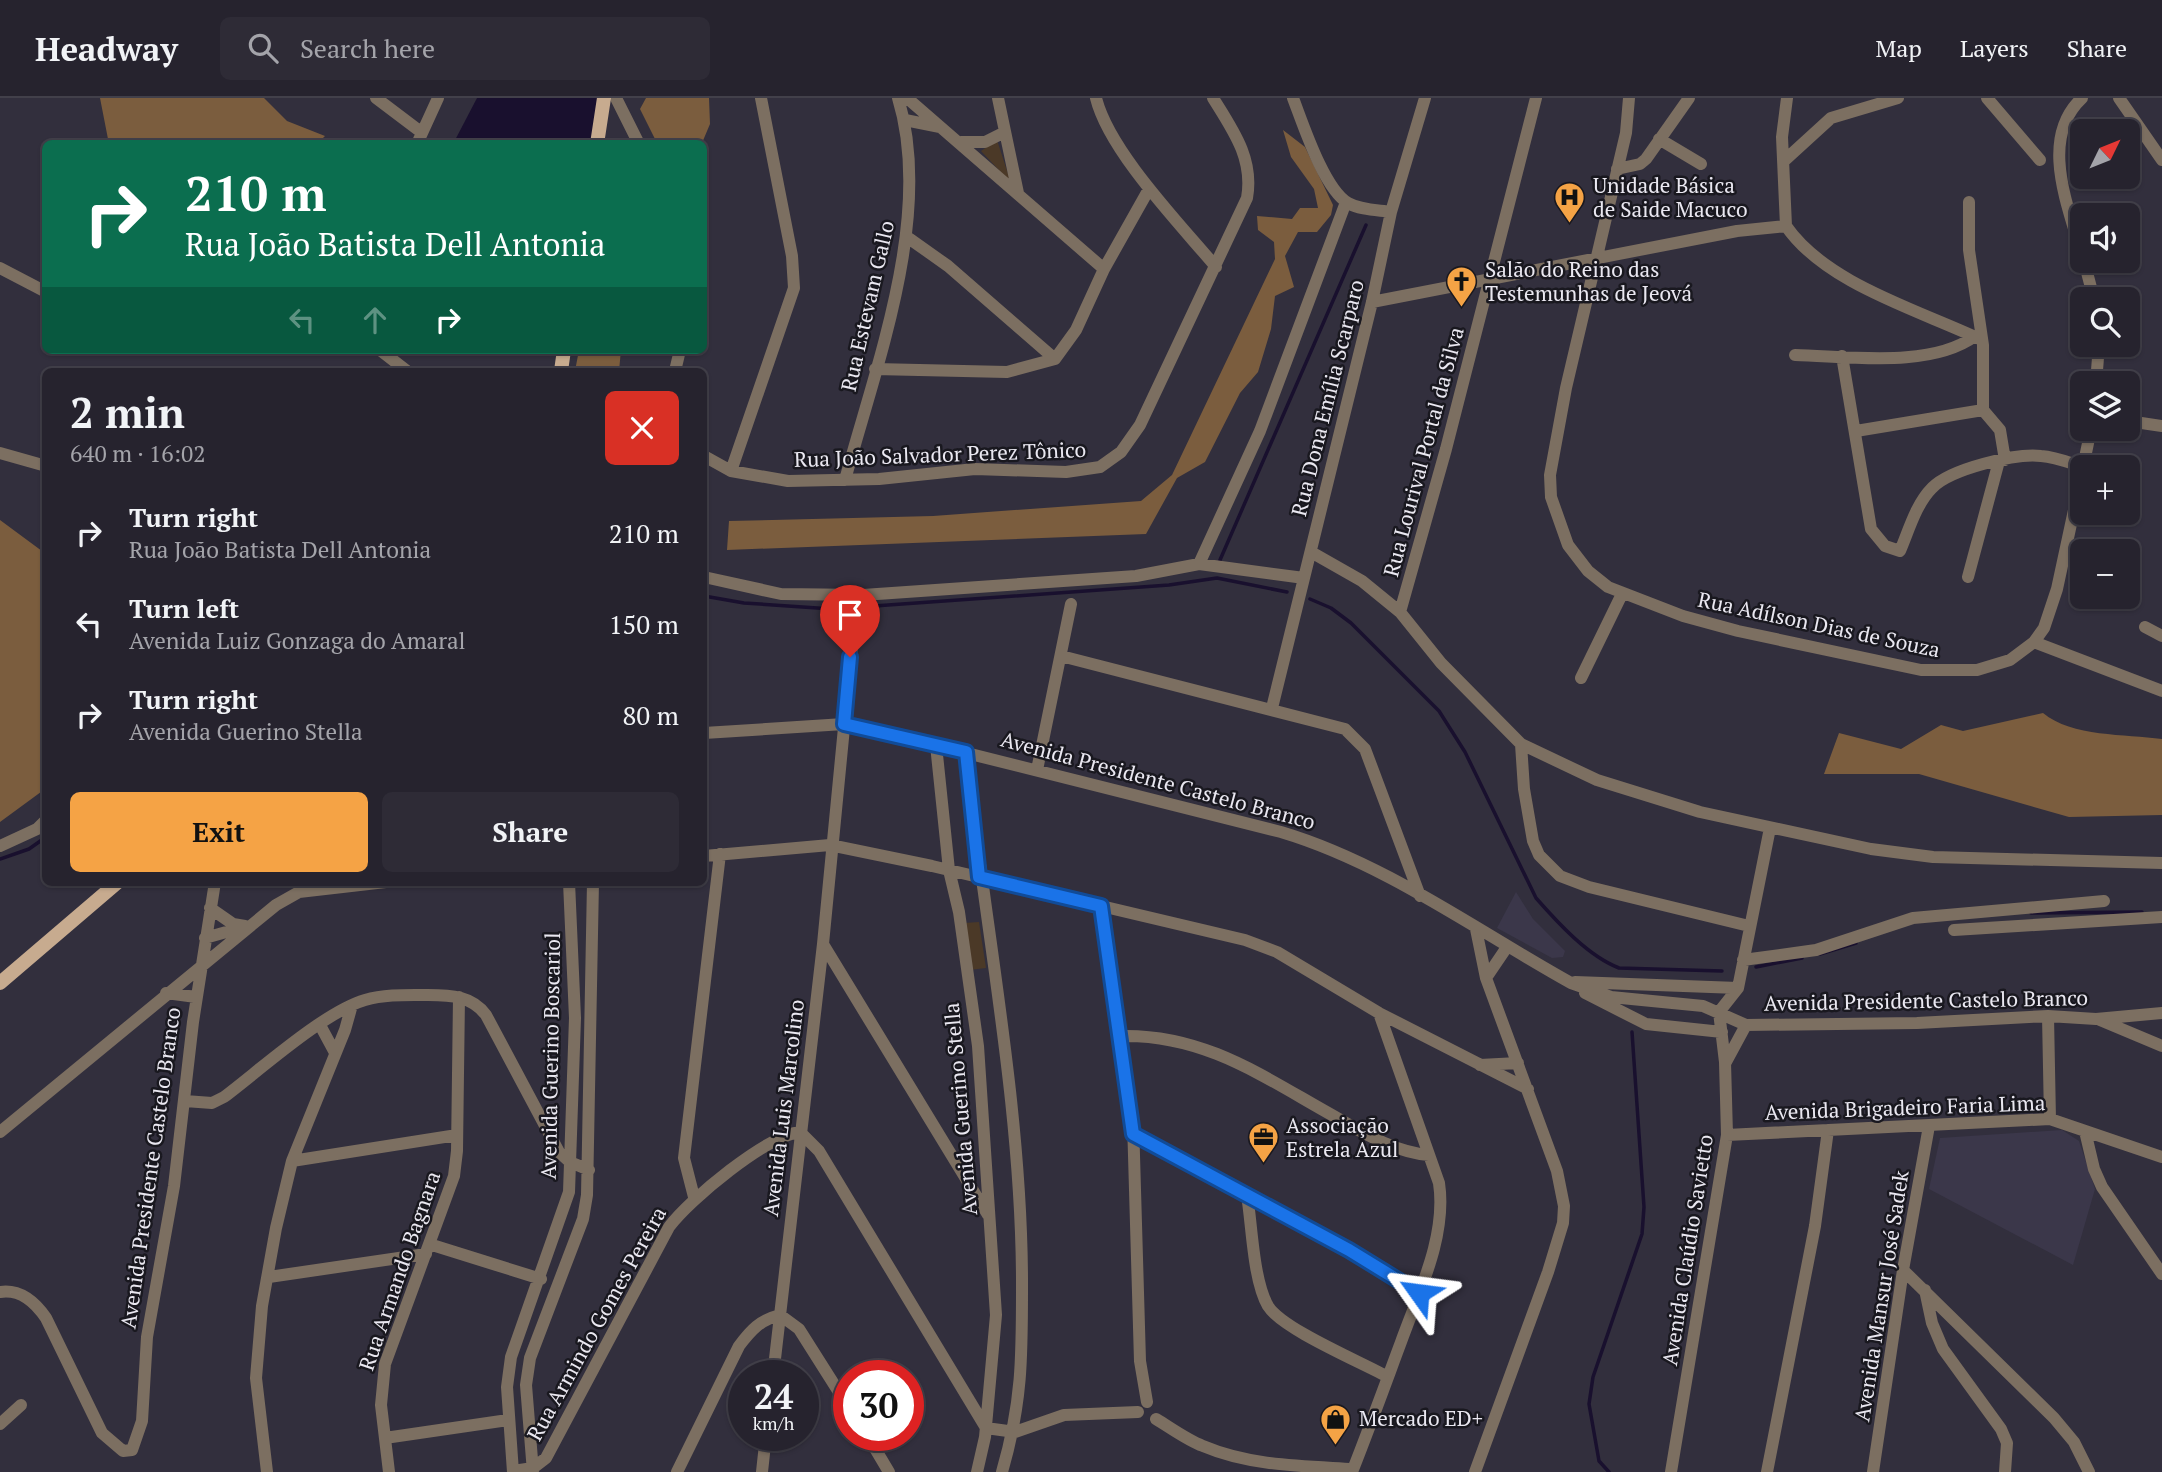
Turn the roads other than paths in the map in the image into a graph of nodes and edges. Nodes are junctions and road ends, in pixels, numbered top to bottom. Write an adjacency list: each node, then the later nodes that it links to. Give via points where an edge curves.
1 (376, 98): 24 (street)
2 (438, 98): 24 (street)
3 (604, 98): 26 (main road)
4 (616, 98): 27 (street)
5 (761, 98): 65 (street, via 792,256 794,288)
6 (898, 98): 21 (street, Rua Estevam Gallo)
7 (907, 98): 22 (street)
8 (998, 98): 23 (street)
9 (1096, 98): 34 (street, via 1104,120)
10 (1213, 98): 43 (street, Rua João Salvador Perez Tônico, via 1235,131 1249,177 1245,204)
11 (1293, 98): 36 (street, via 1324,171)
12 (1425, 98): 39 (street, Rua Dona Emília Scarparo)
13 (1536, 98): 46 (street, Rua Lourival Portal da Silva)
14 (1629, 98): 33 (street, Rua Adílson Dias de Souza)
15 (1689, 98): 25 (street)
16 (1787, 98): 29 (street, via 1782,137)
17 (1898, 98): 29 (street, via 1831,118)
18 (1987, 98): 30 (street)
19 (2082, 98): 38 (street, via 2065,119 2060,135 2061,174)
20 (2119, 98): 31 (street)
21 (905, 120): 22 (street); 41 (street, Rua Estevam Gallo, via 909,142)
22 (941, 127): 28 (street)
23 (1003, 133): 28 (street, via 985,142); 35 (street)
24 (419, 138)
25 (1660, 139): 32 (street); 33 (street, via 1640,164)
26 (598, 140)
27 (637, 140)
28 (961, 142): 35 (street)
29 (1785, 160): 40 (street)
30 (2040, 160)
31 (2162, 160)
32 (1701, 164)
33 (1617, 169): 42 (street, Rua Adílson Dias de Souza)
34 (1149, 189): 43 (street); 45 (street)
35 (1018, 194): 45 (street)
36 (1346, 201): 39 (street); 69 (street, via 1260,431)
37 (1969, 202): 49 (street)
38 (2070, 208)
39 (1391, 212): 48 (street, Rua Dona Emília Scarparo)
40 (1786, 226): 42 (street, via 1737,230); 49 (street, via 1800,247 1828,270)
41 (907, 237): 53 (street, via 948,266); 55 (street, Rua Estevam Gallo)
42 (1596, 260): 46 (street); 73 (street, Rua Adílson Dias de Souza, via 1566,388 1550,497 1560,530 1577,559)
43 (1216, 267): 66 (street, Rua João Salvador Perez Tônico, via 1140,425 1121,452 1100,467 1066,472 975,469)
44 (0, 268): 47 (street)
45 (1104, 269): 53 (street, via 1076,330)
46 (1489, 279): 48 (street); 75 (street, Rua Lourival Portal da Silva)
47 (42, 290)
48 (1372, 302): 68 (street, Rua Dona Emília Scarparo)
49 (1978, 338): 52 (street, via 1903,358); 56 (street)
50 (385, 354): 54 (street)
51 (1795, 355): 52 (street)
52 (1842, 356): 59 (street)
53 (1055, 359): 55 (street, via 1007,372)
54 (403, 368)
55 (875, 369): 66 (street, Rua Estevam Gallo)
56 (1983, 410): 59 (street); 62 (street, via 2000,430)
57 (2140, 423): 58 (street)
58 (2162, 426)
59 (1856, 431): 62 (street, via 1871,529 1885,546 1900,551 1919,507 1935,485 1963,471)
60 (0, 453): 64 (street)
61 (707, 458): 65 (street, Rua João Salvador Perez Tônico)
62 (2002, 461): 63 (street, via 2039,456); 70 (street)
63 (2070, 464)
64 (42, 465)
65 (731, 471): 66 (street, Rua João Salvador Perez Tônico, via 788,481)
66 (845, 480)
67 (2070, 525): 79 (street, via 2050,614)
68 (1311, 552): 72 (street, Rua Dona Emília Scarparo); 75 (street, via 1362,582)
69 (1199, 564): 71 (street, via 1136,576 863,595 781,594); 72 (street)
70 (1968, 577)
71 (707, 578)
72 (1304, 578): 83 (street, Rua Dona Emília Scarparo)
73 (1622, 594): 79 (street, Rua Adílson Dias de Souza, via 1738,631 1921,670 1977,670 2010,660); 81 (street)
74 (1070, 604): 80 (street)
75 (1400, 612): 86 (street, via 1427,648)
76 (2145, 627): 78 (street)
77 (853, 635): 84 (street, Avenida Luis Marcolino)
78 (2162, 636)
79 (2034, 642): 82 (street)
80 (1061, 656): 83 (street); 89 (street)
81 (1581, 678)
82 (2162, 691)
83 (1272, 708): 104 (street, via 1331,723 1357,738)
84 (844, 724): 85 (street, Avenida Presidente Castelo Branco); 87 (street, Avenida Presidente Castelo Branco); 92 (street, Avenida Luis Marcolino)
85 (707, 733)
86 (1521, 744): 91 (street, via 1597,780); 110 (street, via 1533,841 1539,855 1560,876)
87 (936, 745): 88 (street, Avenida Presidente Castelo Branco); 97 (street, Avenida Guerino Stella)
88 (966, 752): 89 (street, Avenida Presidente Castelo Branco); 98 (street)
89 (1037, 770): 104 (street, Avenida Presidente Castelo Branco, via 1308,840)
90 (42, 824): 93 (street)
91 (1770, 828): 96 (street, via 1933,857); 110 (street)
92 (830, 845): 94 (street); 97 (street); 114 (street, Avenida Luis Marcolino)
93 (0, 846)
94 (720, 854): 95 (street); 157 (street, via 684,1158)
95 (707, 856)
96 (2162, 863)
97 (948, 870): 98 (street); 158 (street, Avenida Guerino Stella, via 959,912 978,1046)
98 (979, 877): 106 (street); 178 (street, via 1018,1164 1023,1370)
99 (113, 886): 119 (main road)
100 (214, 886): 107 (street, Avenida Presidente Castelo Branco)
101 (351, 886): 109 (street, via 299,892)
102 (569, 886): 154 (street, Avenida Guerino Boscariol, via 575,1018)
103 (593, 886): 155 (street, Avenida Guerino Boscariol)
104 (1420, 896): 111 (street, Avenida Presidente Castelo Branco)
105 (2104, 901): 116 (street, via 1913,918 1816,950)
106 (1101, 906): 127 (street, via 1277,952); 134 (street)
107 (210, 908): 109 (street, via 233,924); 113 (street, Avenida Presidente Castelo Branco)
108 (2162, 917): 112 (street)
109 (248, 926): 113 (street); 117 (street)
110 (1749, 926): 116 (street)
111 (1476, 929): 115 (street, Avenida Presidente Castelo Branco); 118 (street)
112 (1954, 930)
113 (205, 938): 117 (street, Avenida Presidente Castelo Branco)
114 (823, 944): 147 (street, Avenida Luis Marcolino); 158 (street)
115 (1507, 947): 118 (street); 120 (street, Avenida Presidente Castelo Branco)
116 (1743, 960): 121 (street)
117 (201, 964): 122 (street); 123 (street, Avenida Presidente Castelo Branco)
118 (1486, 978): 137 (street)
119 (0, 983)
120 (1571, 983): 121 (street, Avenida Presidente Castelo Branco); 126 (street, Avenida Presidente Castelo Branco, via 1603,995 1703,1006); 133 (street, Avenida Presidente Castelo Branco, via 1597,1002 1646,1024)
121 (1738, 988): 126 (street)
122 (166, 993): 123 (street); 146 (street)
123 (197, 997): 141 (street, Avenida Presidente Castelo Branco)
124 (459, 997): 125 (street, via 382,996); 149 (street, Rua Armando Bagnara); 154 (street, via 478,1005 486,1015 550,1140)
125 (352, 1005): 131 (street); 136 (street)
126 (1719, 1012): 132 (street, Avenida Presidente Castelo Branco); 133 (street, Avenida Claúdio Savietto)
127 (1379, 1013): 139 (street); 151 (street)
128 (2162, 1013): 130 (street, Avenida Presidente Castelo Branco)
129 (2048, 1016): 130 (street, Avenida Presidente Castelo Branco); 132 (street, Avenida Presidente Castelo Branco); 142 (street)
130 (2096, 1018): 135 (street)
131 (320, 1024): 136 (street); 141 (street, via 224,1097 212,1103)
132 (1746, 1025): 138 (street)
133 (1722, 1032): 138 (street, Avenida Claúdio Savietto)
134 (1121, 1035): 148 (street); 151 (street, via 1168,1037 1228,1057 1372,1137)
135 (2162, 1046)
136 (334, 1051): 153 (street)
137 (1518, 1062): 139 (street); 140 (street)
138 (1726, 1062): 150 (street, Avenida Claúdio Savietto)
139 (1480, 1065): 140 (street)
140 (1528, 1089): 192 (street, via 1557,1171 1563,1223)
141 (185, 1101): 165 (street, Avenida Presidente Castelo Branco, via 147,1337 142,1422 132,1450 123,1451 102,1433 35,1302)
142 (2050, 1119): 143 (street, Avenida Brigadeiro Faria Lima); 145 (street, Avenida Brigadeiro Faria Lima)
143 (1929, 1126): 144 (street, Avenida Brigadeiro Faria Lima); 160 (street, Avenida Mansur José Sadek)
144 (1828, 1130): 150 (street, Avenida Brigadeiro Faria Lima); 194 (street, via 1815,1226)
145 (2085, 1131): 152 (street, Avenida Brigadeiro Faria Lima); 161 (street, via 2102,1187)
146 (0, 1132)
147 (800, 1132): 157 (street, Rua Armindo Gomes Pereira, via 778,1138); 167 (street, Avenida Luis Marcolino); 177 (street, via 819,1152)
148 (1133, 1134): 156 (street); 171 (street, via 1140,1361)
149 (457, 1135): 153 (street); 159 (street, Rua Armando Bagnara, via 454,1176)
150 (1727, 1135): 193 (street, Avenida Claúdio Savietto)
151 (1429, 1155): 166 (street, via 1442,1202)
152 (2162, 1157)
153 (292, 1161): 162 (street)
154 (570, 1162): 155 (street); 163 (street, Avenida Guerino Boscariol, via 569,1192)
155 (589, 1170): 182 (street, Avenida Guerino Boscariol, via 583,1219 530,1358 526,1385)
156 (1247, 1195): 166 (street); 169 (street, via 1261,1289 1273,1313)
157 (694, 1197): 182 (street, Rua Armindo Gomes Pereira, via 669,1227 554,1445)
158 (990, 1218): 177 (street, Avenida Guerino Stella, via 996,1315)
159 (428, 1249): 162 (street); 163 (street); 179 (street, Rua Armando Bagnara, via 385,1364 381,1405)
160 (1903, 1270): 164 (street); 195 (street, Avenida Mansur José Sadek)
161 (2162, 1274)
162 (269, 1277): 185 (street, via 256,1378)
163 (541, 1279): 175 (street, Avenida Guerino Boscariol, via 511,1357)
164 (1925, 1290): 196 (street, via 1943,1349 2001,1429 2007,1443); 197 (street, via 2060,1425)
165 (0, 1292)
166 (1419, 1293): 169 (street)
167 (780, 1315): 168 (street, Avenida Luis Marcolino); 170 (street, via 799,1329); 187 (street, via 754,1327 739,1346)
168 (775, 1360)
169 (1388, 1377): 184 (street)
170 (833, 1383)
171 (1147, 1402): 173 (street); 174 (street, via 1157,1408)
172 (21, 1405): 176 (street)
173 (1138, 1412): 174 (street, via 1146,1422); 178 (street, via 1064,1415)
174 (1156, 1419): 184 (street, via 1223,1454)
175 (508, 1420): 179 (street); 183 (street, Avenida Guerino Boscariol)
176 (0, 1423)
177 (986, 1428): 178 (street); 190 (street, Avenida Guerino Stella)
178 (1014, 1432): 191 (street)
179 (385, 1438): 186 (street, Rua Armando Bagnara)
180 (764, 1451): 188 (street)
181 (877, 1451): 189 (street)
182 (533, 1470): 183 (street, Rua Armindo Gomes Pereira)
183 (513, 1471)
184 (1353, 1471)
185 (267, 1472)
186 (389, 1472)
187 (677, 1472)
188 (762, 1472)
189 (889, 1472)
190 (977, 1472)
191 (1003, 1472)
192 (1475, 1472)
193 (1671, 1472)
194 (1767, 1472)
195 (1873, 1472)
196 (2006, 1472)
197 (2089, 1472)

